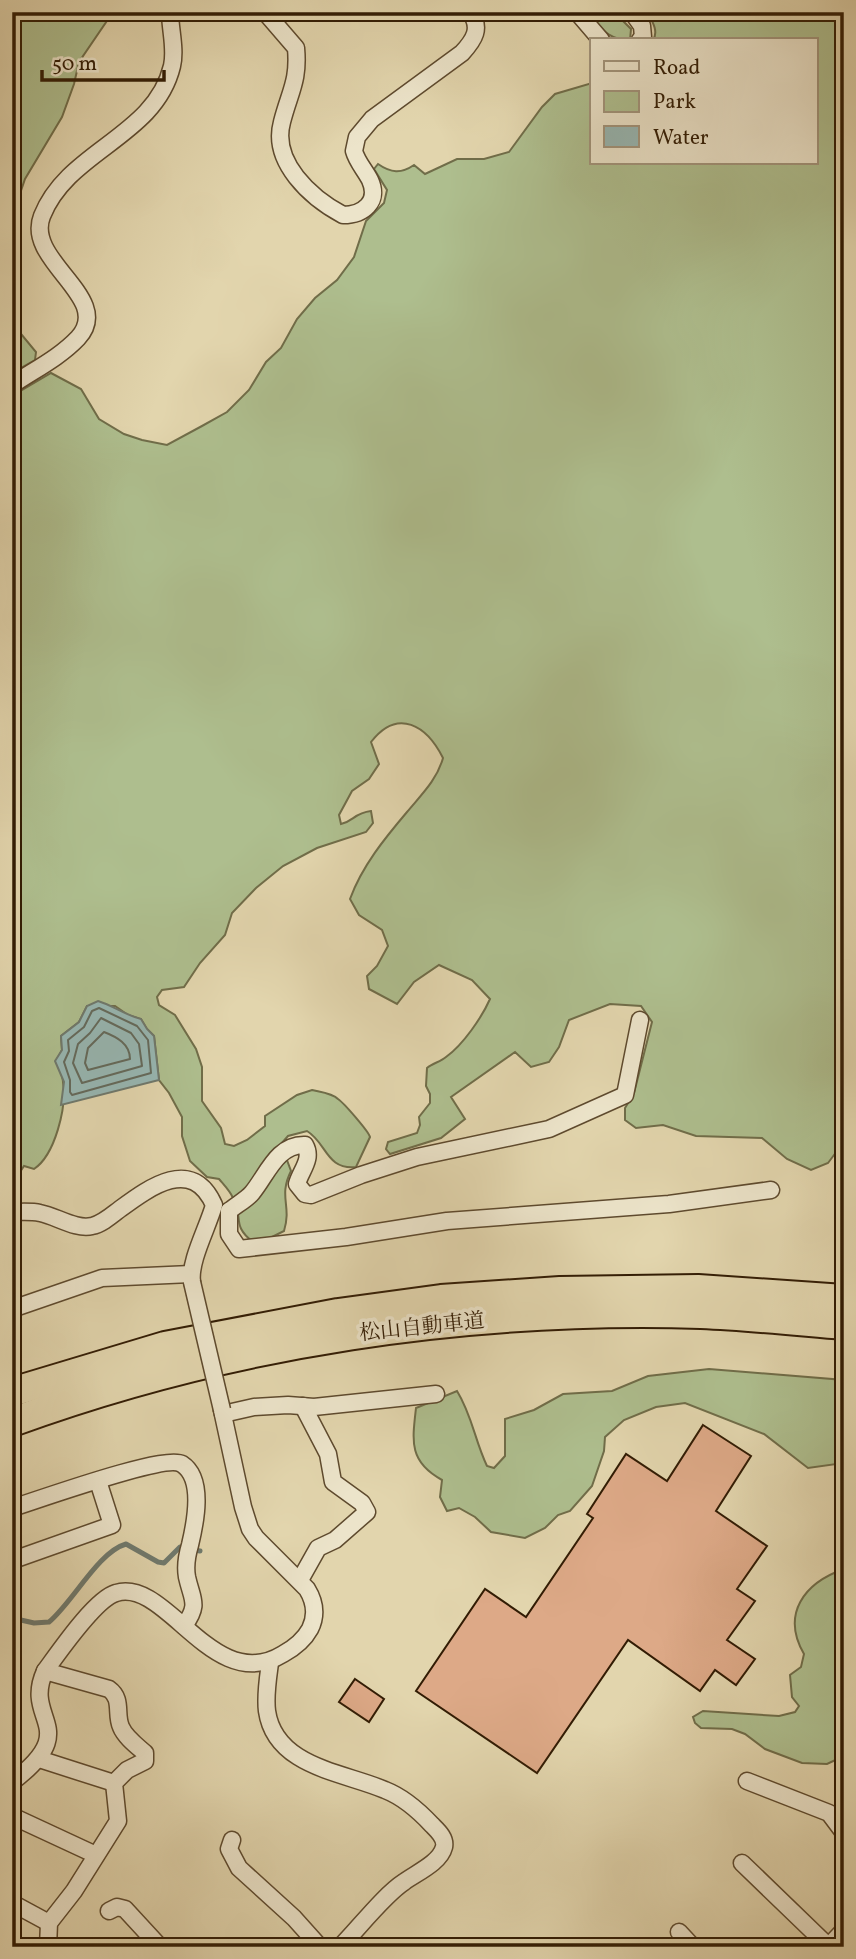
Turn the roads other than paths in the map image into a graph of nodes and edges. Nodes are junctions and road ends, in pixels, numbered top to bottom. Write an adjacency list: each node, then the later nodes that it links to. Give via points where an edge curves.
1 (170, 12): 8 (street, via 173,63 153,107 59,188 40,220 48,254 79,295 87,323 59,354)
2 (265, 12): 3 (street, via 296,48 297,78 281,124 280,142 287,163 298,182 343,215 362,212 372,198 370,182 354,151 362,128 472,43 476,23)
3 (470, 12)
4 (577, 12): 6 (street)
5 (632, 12): 7 (street, via 642,26)
6 (599, 38)
7 (642, 38)
8 (12, 385)
9 (640, 1020): 11 (street, via 625,1095 549,1129 417,1157 311,1195 297,1184 309,1152 305,1145 296,1145 281,1154 251,1194)
10 (771, 1190): 11 (street, via 669,1204 447,1221 240,1250 229,1234)
11 (222, 1208): 12 (street, via 199,1185 177,1178 144,1191 92,1226 37,1212); 13 (street)
12 (12, 1212)
13 (192, 1278): 15 (street, via 102,1278); 20 (street, bridge)
14 (844, 1299): 17 (highway, 松山自動車道, via 698,1289 442,1299 338,1313 165,1346)
15 (12, 1309)
16 (844, 1325): 21 (highway, 松山自動車道, via 701,1314 448,1322 340,1337 174,1370)
17 (12, 1392)
18 (436, 1394): 19 (street)
19 (303, 1406): 20 (street); 25 (street, via 328,1454 333,1482 367,1512 335,1540 318,1548)
20 (222, 1412): 25 (street, via 250,1529)
21 (12, 1422)
22 (99, 1481): 23 (street); 24 (street, via 113,1525 16,1559); 26 (street, via 170,1462 181,1463 187,1470 197,1497 186,1567 195,1605)
23 (12, 1508)
24 (12, 1554)
25 (300, 1580): 27 (street, via 313,1600 311,1628 302,1641)
26 (184, 1626): 27 (street, via 221,1655 252,1663); 28 (street, via 133,1591 115,1593 97,1607)
27 (270, 1662): 47 (street, via 267,1710 274,1731 290,1751 323,1769 386,1790 424,1817 444,1840 440,1855 401,1883)
28 (45, 1671): 29 (street, via 39,1693 50,1732); 32 (street, via 114,1692 119,1725 146,1758)
29 (39, 1759): 31 (street); 32 (street)
30 (747, 1781): 34 (street, via 830,1813)
31 (12, 1782)
32 (114, 1783): 36 (street, via 118,1821)
33 (12, 1816): 36 (street)
34 (844, 1833)
35 (232, 1840): 46 (street, via 229,1849 239,1868)
36 (96, 1854): 40 (street)
37 (742, 1863): 43 (street)
38 (12, 1903): 40 (street)
39 (109, 1911): 45 (street, via 125,1909)
40 (49, 1923): 44 (street)
41 (844, 1930): 43 (street)
42 (678, 1932): 48 (street)
43 (828, 1946)
44 (47, 1947)
45 (160, 1947)
46 (320, 1947)
47 (340, 1947)
48 (693, 1947)

